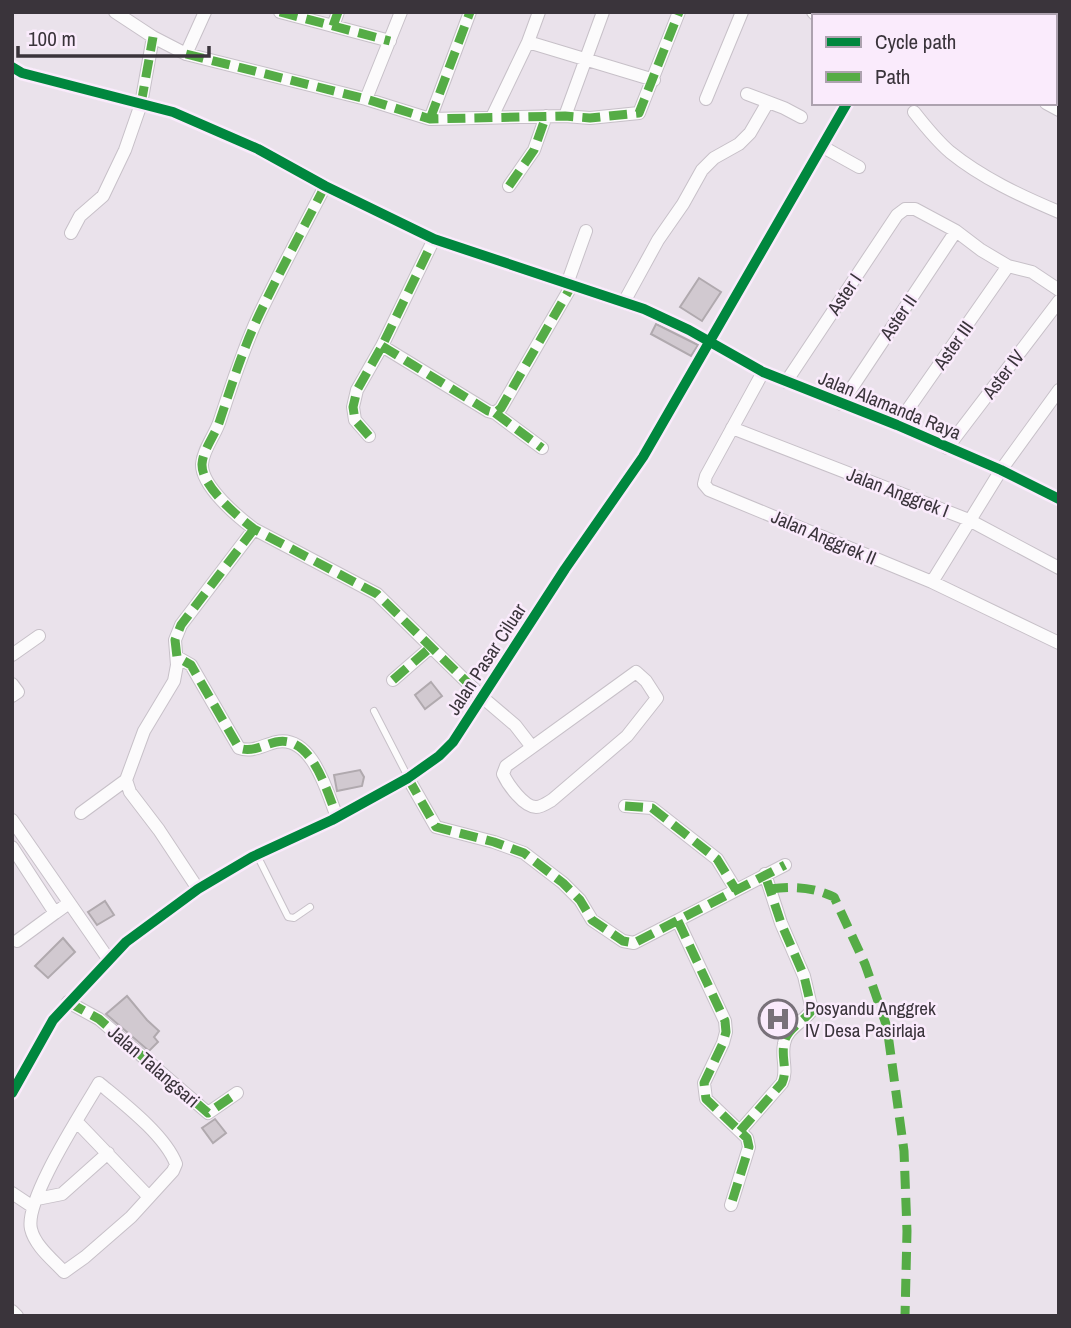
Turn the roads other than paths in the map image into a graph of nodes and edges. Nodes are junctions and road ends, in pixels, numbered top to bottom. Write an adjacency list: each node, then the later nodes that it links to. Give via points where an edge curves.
1 (115, 12): 12 (street)
2 (205, 12): 15 (street)
3 (280, 12): 11 (street)
4 (338, 12): 11 (street)
5 (401, 12): 13 (street)
6 (470, 12): 30 (street)
7 (539, 12): 14 (street)
8 (603, 12): 16 (street)
9 (679, 12): 18 (street)
10 (742, 12): 21 (street)
11 (333, 26): 13 (street)
12 (153, 37): 15 (street); 23 (street)
13 (390, 41): 20 (street)
14 (528, 42): 16 (street); 28 (street)
15 (186, 54): 20 (street)
16 (586, 59): 18 (street); 27 (street)
17 (12, 67): 23 (street, Jalan Alamanda Raya)
18 (654, 80): 27 (street, via 639,113)
19 (747, 94): 22 (street)
20 (366, 99): 30 (street)
21 (706, 99)
22 (768, 102): 29 (street); 44 (street, via 745,138 702,170)
23 (141, 104): 33 (street, Jalan Alamanda Raya, via 216,130); 38 (street, via 106,191 80,216)
24 (846, 105): 31 (street, Jalan Pasar Ciluar)
25 (914, 112): 35 (street, via 961,161 1018,195)
26 (546, 116): 27 (street); 28 (street); 34 (street, via 534,150)
27 (565, 116)
28 (492, 117): 30 (street)
29 (801, 117)
30 (430, 119)
31 (823, 147): 32 (street); 45 (street, Jalan Pasar Ciluar)
32 (859, 167)
33 (325, 186): 39 (street, Jalan Alamanda Raya); 60 (street, via 259,316 202,464 209,485)
34 (509, 186)
35 (1059, 212)
36 (586, 231): 41 (street)
37 (956, 231): 40 (street); 48 (street, Aster I, via 915,209 897,215); 50 (street, Aster II)
38 (71, 233)
39 (434, 239): 41 (street, Jalan Alamanda Raya); 46 (street)
40 (1008, 265): 42 (street, via 1032,272); 52 (street, Aster III)
41 (570, 285): 44 (street, Jalan Alamanda Raya); 51 (street)
42 (1059, 290)
43 (1059, 301): 56 (street, Aster IV)
44 (624, 302): 45 (street, Jalan Alamanda Raya)
45 (708, 343): 47 (street, Jalan Alamanda Raya); 71 (street, Jalan Pasar Ciluar, via 643,457)
46 (382, 346): 51 (street); 54 (street, via 357,390 353,407 355,420)
47 (763, 372): 48 (street, Jalan Alamanda Raya); 53 (street, Jalan Anggrek II)
48 (786, 382): 50 (street, Jalan Alamanda Raya)
49 (1059, 390): 57 (street)
50 (841, 404): 52 (street, Jalan Alamanda Raya)
51 (495, 413): 55 (street)
52 (897, 425): 56 (street, Jalan Alamanda Raya)
53 (732, 428): 59 (street, Jalan Anggrek I); 62 (street, Jalan Anggrek II, via 706,476 704,484 709,490)
54 (369, 436)
55 (542, 448)
56 (947, 448): 57 (street, Jalan Alamanda Raya)
57 (1001, 470): 58 (street, Jalan Alamanda Raya); 59 (street)
58 (1058, 497)
59 (969, 520): 61 (street, Jalan Anggrek I); 62 (street)
60 (254, 529): 65 (street, via 377,594); 67 (street, via 181,625 175,640)
61 (1059, 568)
62 (932, 582): 64 (street, Jalan Anggrek II)
63 (39, 636): 66 (street)
64 (1059, 643)
65 (430, 647): 68 (street); 71 (street)
66 (12, 655)
67 (177, 657): 75 (street, via 174,681 144,732); 78 (street, via 191,665 239,748 248,751 281,741 305,750)
68 (393, 680)
69 (12, 684): 70 (street, via 18,692)
70 (12, 696)
71 (482, 697): 73 (street, via 515,725); 74 (street, Jalan Pasar Ciluar, via 453,742)
72 (374, 711): 74 (lane)
73 (531, 747): 73 (street, via 506,766 503,774 528,805 540,807 627,736 657,698 656,693 636,672)
74 (408, 778): 78 (street, Jalan Pasar Ciluar); 90 (street, via 436,827 524,853 563,883 592,920 623,941 634,943)
75 (126, 780): 77 (street); 85 (street)
76 (625, 806): 86 (street, via 652,808 717,859)
77 (80, 813)
78 (337, 817): 81 (street, Jalan Pasar Ciluar)
79 (12, 820): 87 (street)
80 (12, 847): 82 (street)
81 (257, 855): 85 (street, Jalan Pasar Ciluar); 88 (lane, via 288,917)
82 (17, 865): 89 (street)
83 (785, 865): 84 (street)
84 (765, 874): 86 (street); 97 (street, via 804,976 811,1010 789,1031 782,1083)
85 (198, 889): 92 (street, Jalan Pasar Ciluar)
86 (736, 890): 90 (street)
87 (69, 904): 89 (street); 92 (street)
88 (310, 907)
89 (55, 913): 91 (street)
90 (678, 921): 97 (street, via 726,1032 703,1092)
91 (17, 941)
92 (109, 960): 93 (street, Jalan Pasar Ciluar)
93 (68, 1002): 94 (street, Jalan Pasar Ciluar); 95 (street, Jalan Talangsari, via 99,1019 208,1113)
94 (12, 1093)
95 (237, 1093)
96 (76, 1121): 98 (street); 100 (street, via 101,1080 154,1133 176,1164); 101 (street)
97 (740, 1131): 102 (street, via 749,1147)
98 (108, 1153): 100 (street); 101 (street, via 62,1194)
99 (12, 1193): 101 (street)
100 (149, 1197): 101 (street, via 64,1272 31,1228)
101 (35, 1203)
102 (731, 1205)
103 (12, 1311): 104 (street)
104 (17, 1316)

